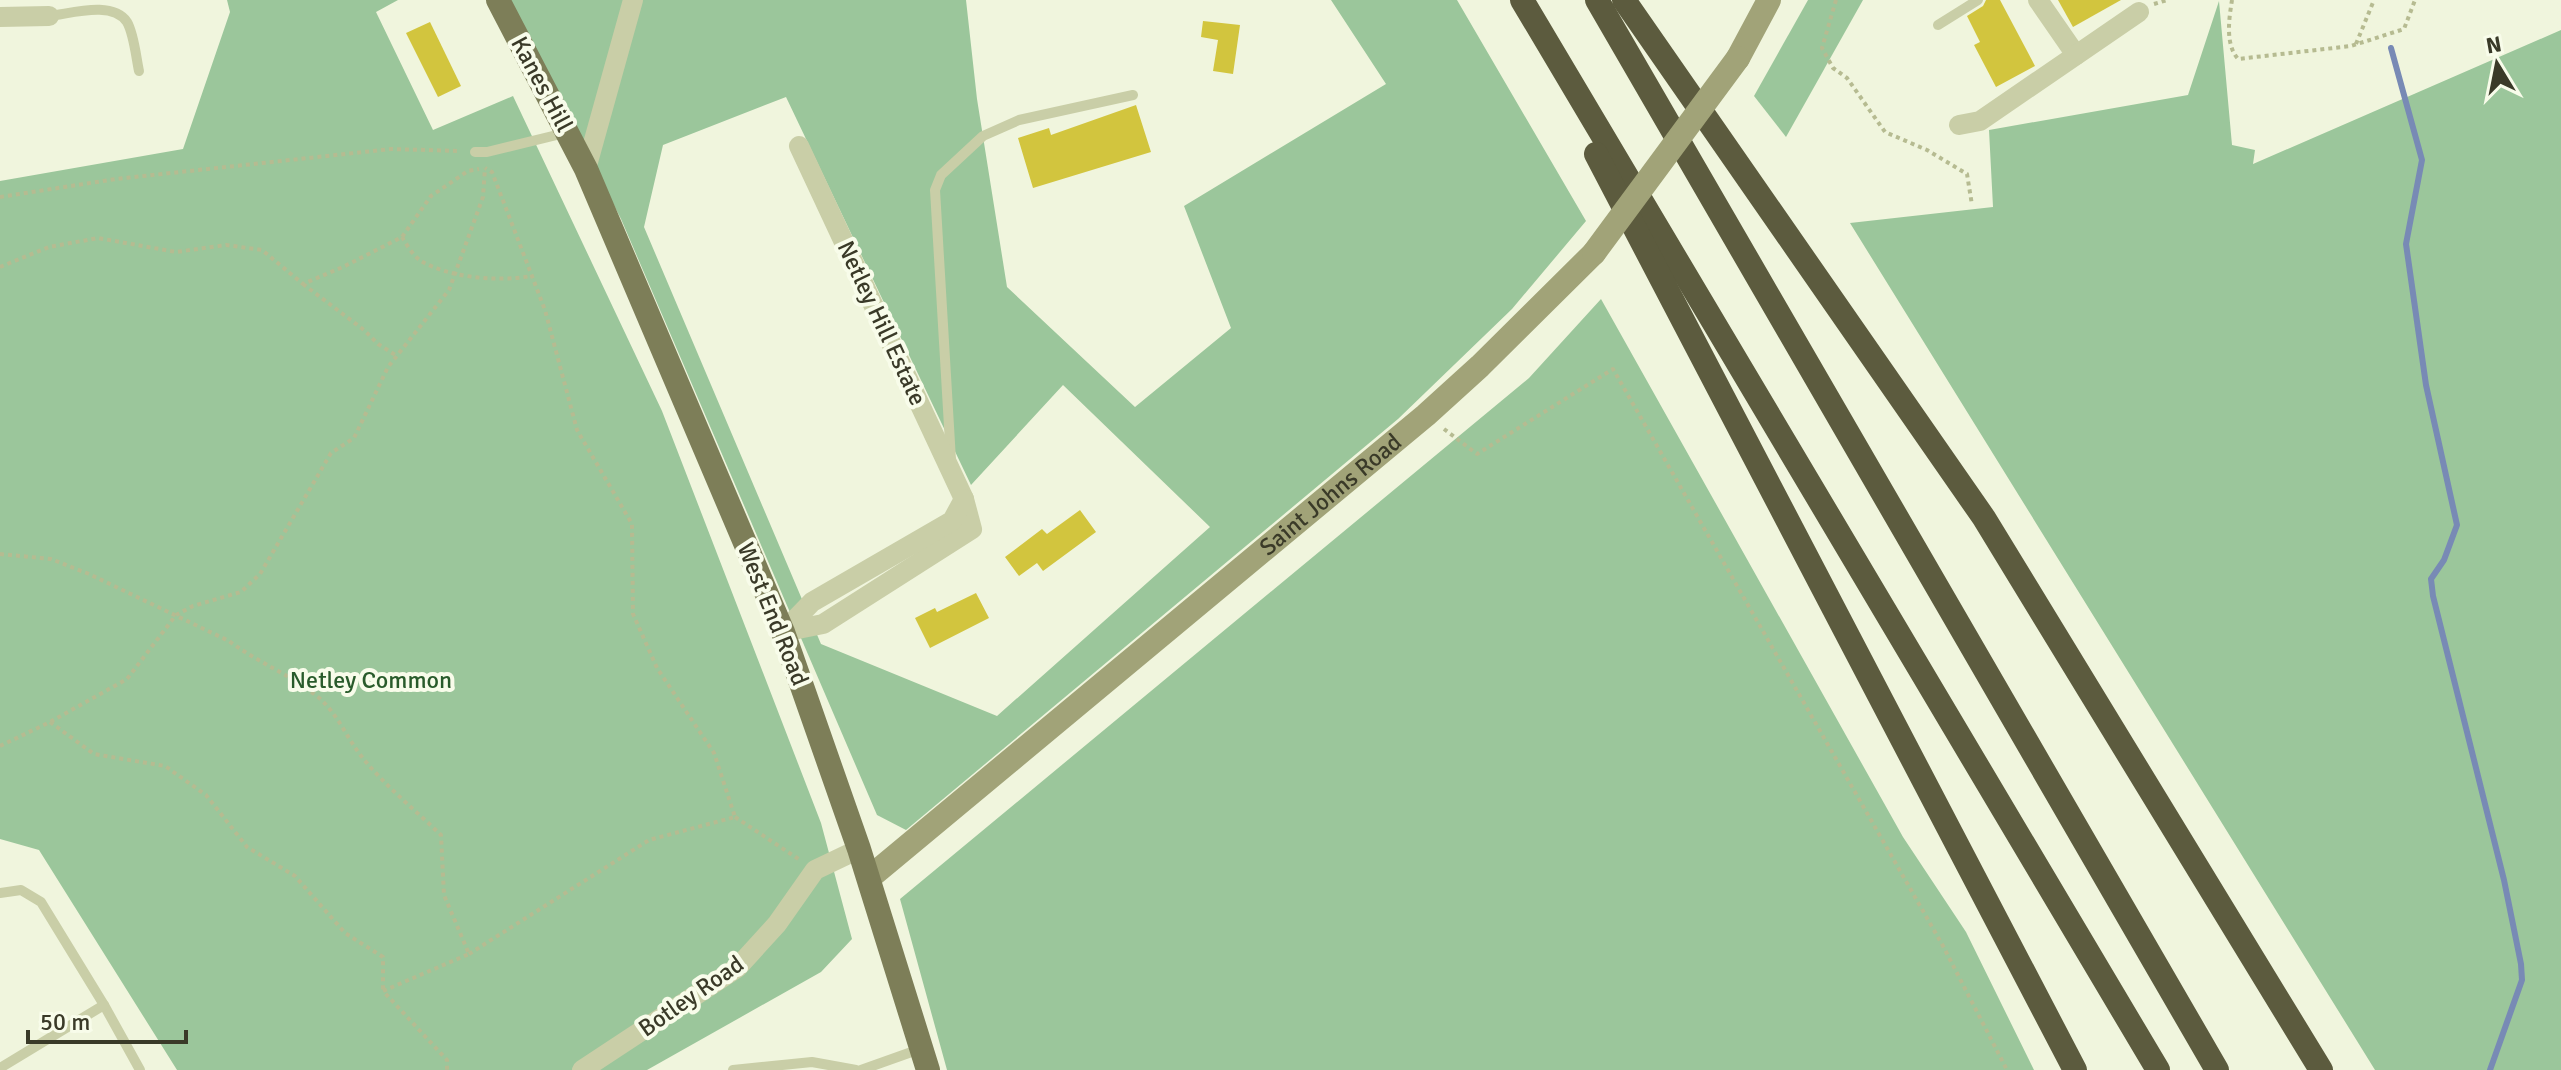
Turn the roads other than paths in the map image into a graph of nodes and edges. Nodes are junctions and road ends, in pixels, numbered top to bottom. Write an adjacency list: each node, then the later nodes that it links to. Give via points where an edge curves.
1 (498, 0): 18 (main road, Kanes Hill)
2 (633, 0): 21 (street)
3 (1516, 0): 34 (highway)
4 (1522, 0): 35 (highway)
5 (1597, 0): 36 (highway)
6 (1624, 0): 37 (highway, via 1984,518)
7 (1769, 0): 25 (main road, Saint Johns Road, bridge, via 1738,58 1594,253 1480,366)
8 (1978, 0): 13 (lane)
9 (2038, 0): 14 (street)
10 (2139, 12): 14 (street)
11 (49, 16): 12 (street); 15 (lane, via 106,10 117,14 127,23)
12 (0, 17)
13 (1938, 25)
14 (2076, 55): 17 (street, via 1980,121)
15 (139, 71)
16 (1133, 95): 22 (lane, via 1019,120 983,136 941,175 935,190)
17 (1959, 125)
18 (567, 132): 20 (lane); 21 (main road, Kanes Hill)
19 (799, 146): 22 (street, Netley Hill Estate)
20 (475, 152)
21 (586, 169): 23 (main road, West End Road)
22 (952, 474): 23 (street, Netley Hill Estate, via 964,499 952,521 812,602)
23 (783, 632): 24 (main road, West End Road)
24 (859, 849): 25 (main road, West End Road); 31 (street, Botley Road, via 815,870 737,968)
25 (869, 878): 28 (main road, West End Road)
26 (0, 893): 27 (lane, via 21,890 41,902)
27 (104, 1005): 29 (lane); 30 (lane)
28 (925, 1059): 33 (lane)
29 (0, 1068)
30 (140, 1070)
31 (582, 1070)
32 (733, 1070): 33 (lane, via 812,1062)
33 (859, 1070)
34 (2075, 1070)
35 (2158, 1070)
36 (2217, 1070)
37 (2321, 1070)

